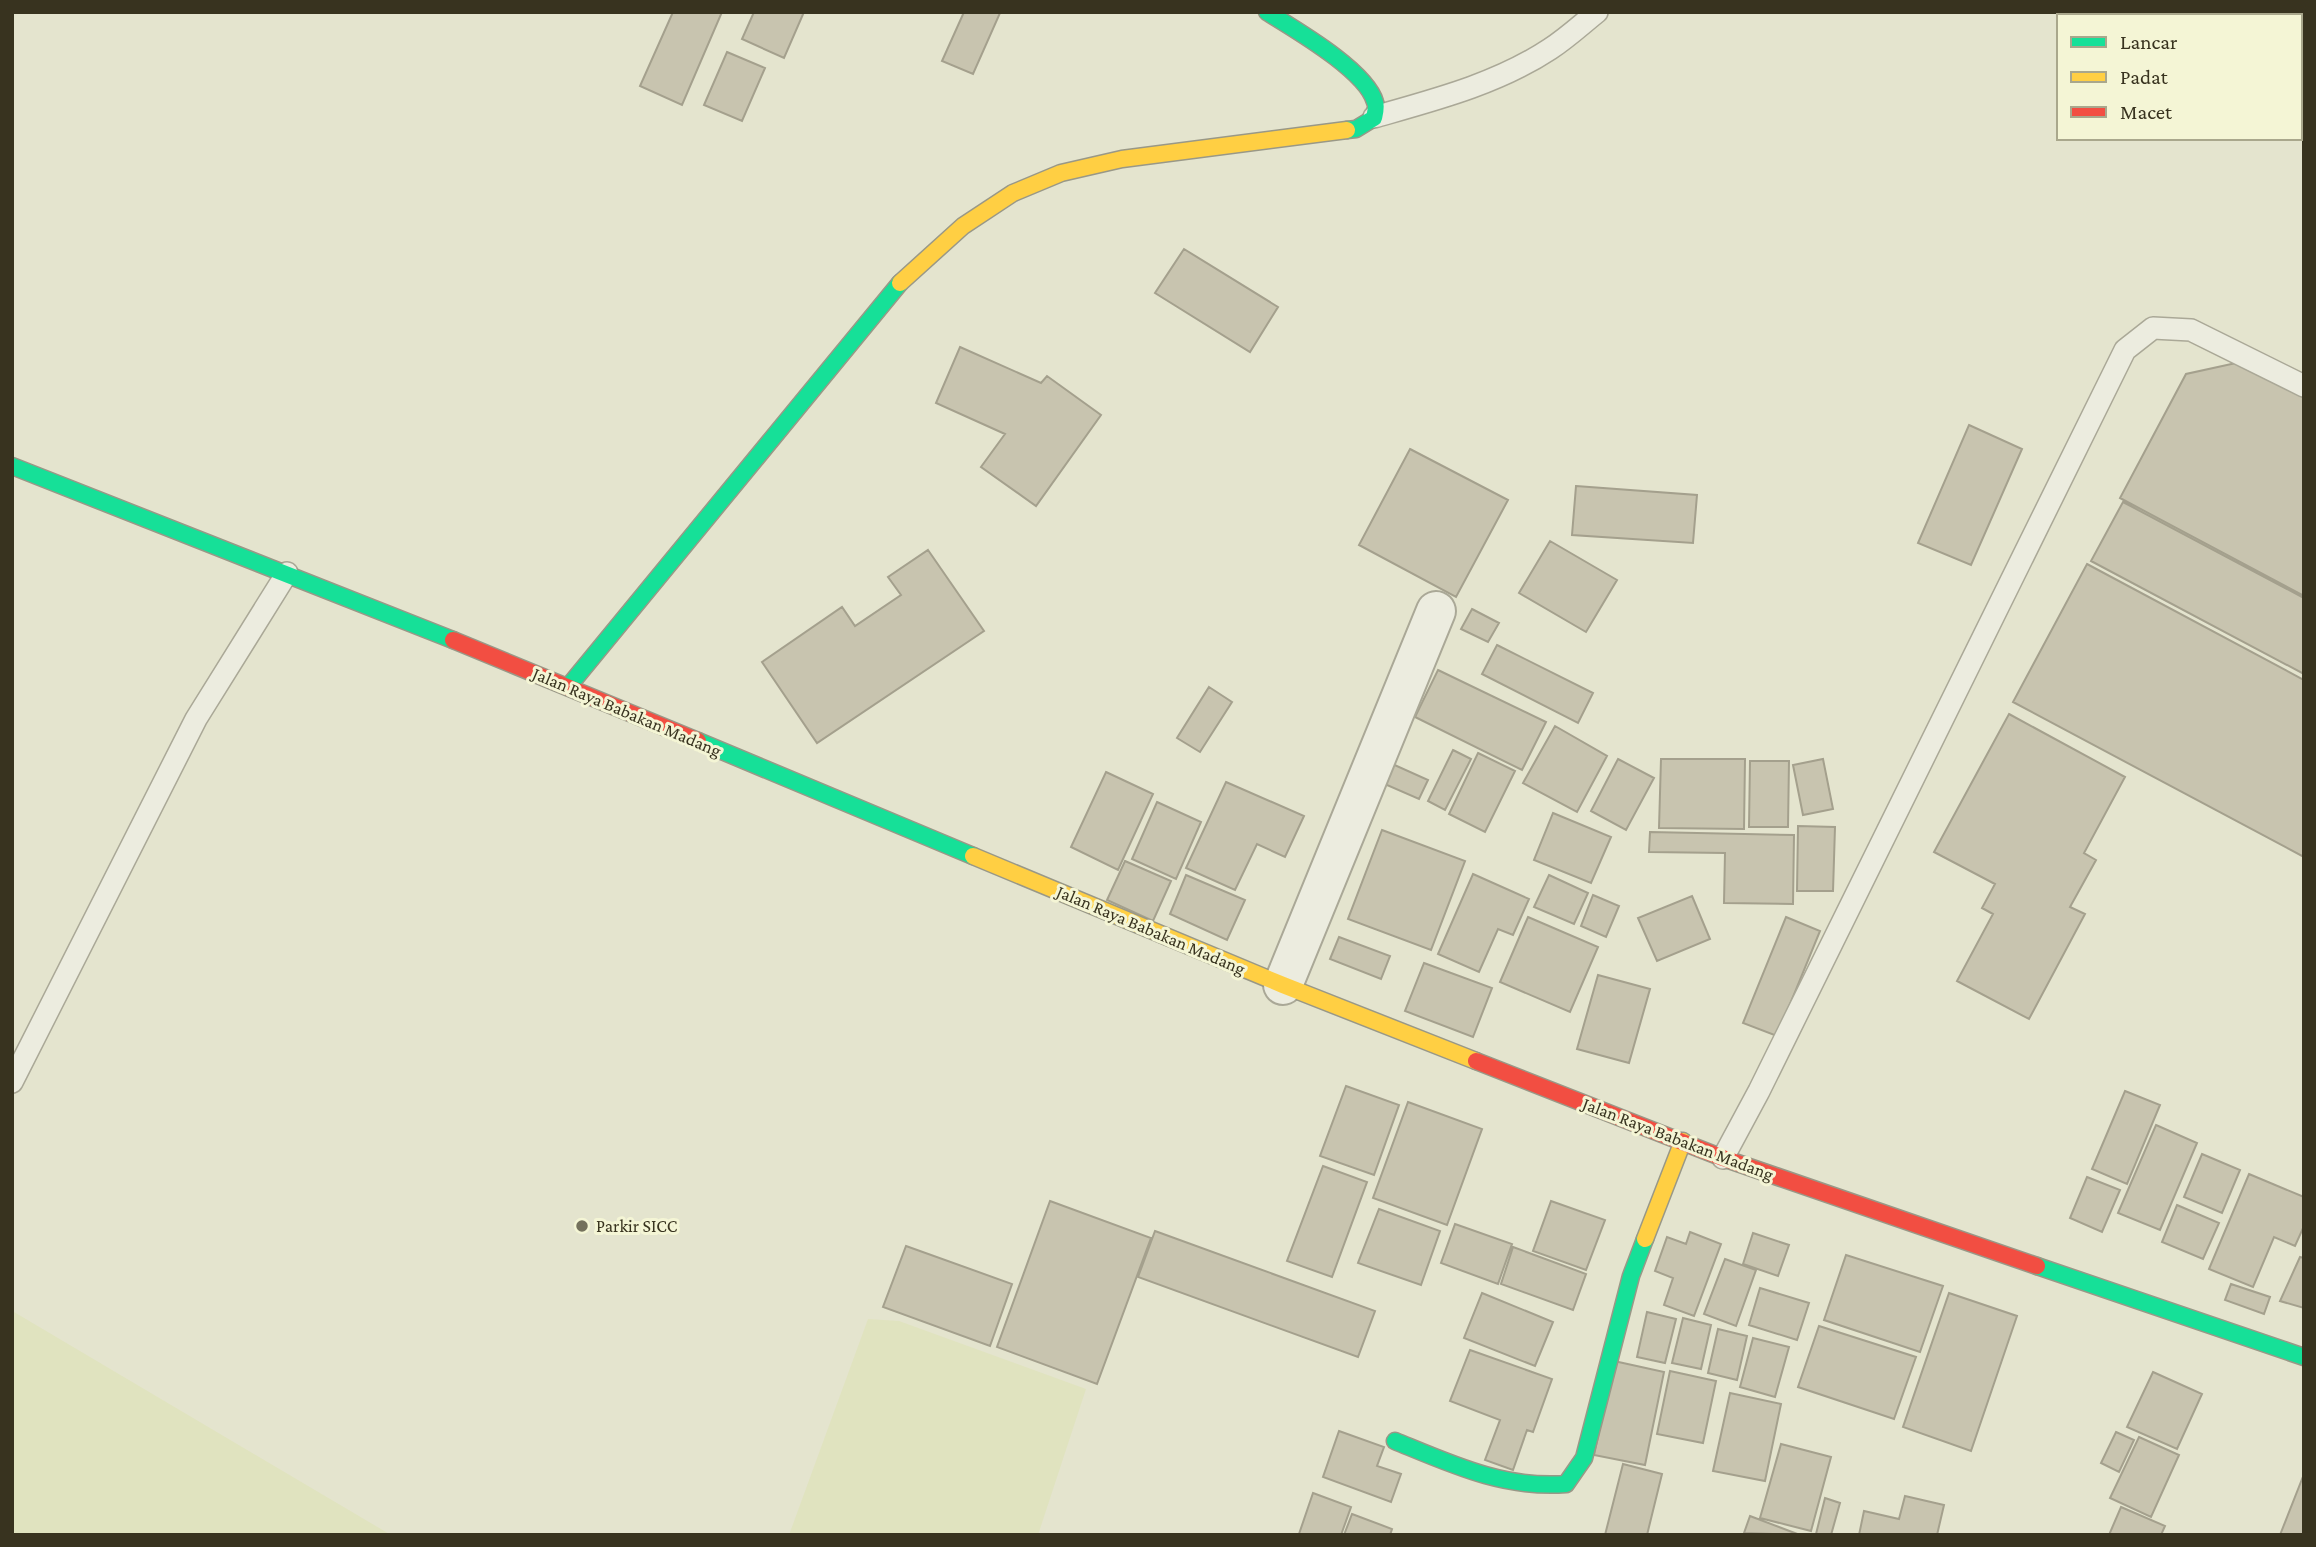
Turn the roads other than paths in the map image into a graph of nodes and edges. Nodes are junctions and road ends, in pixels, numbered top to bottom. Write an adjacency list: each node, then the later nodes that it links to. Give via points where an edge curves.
1 (1267, 12): 3 (main road, via 1359,75 1374,99)
2 (1597, 12): 3 (lane, via 1550,49 1502,75 1451,96)
3 (1374, 117): 8 (main road, via 1356,129 1122,159 1061,173 1013,193 962,226 905,276)
4 (2304, 386): 12 (lane, via 2191,330 2153,328 2125,349)
5 (12, 466): 6 (main road, Jalan Raya Babakan Madang)
6 (287, 573): 8 (main road, Jalan Raya Babakan Madang); 10 (lane, via 196,719)
7 (1436, 611): 9 (street)
8 (568, 687): 9 (main road, Jalan Raya Babakan Madang)
9 (1283, 985): 11 (main road, Jalan Raya Babakan Madang)
10 (12, 1083)
11 (1683, 1141): 12 (main road, Jalan Raya Babakan Madang); 14 (main road, via 1631,1276 1584,1458 1566,1484 1543,1487 1493,1479)
12 (1723, 1158): 13 (main road, Jalan Raya Babakan Madang)
13 (2304, 1357)
14 (1395, 1441)

